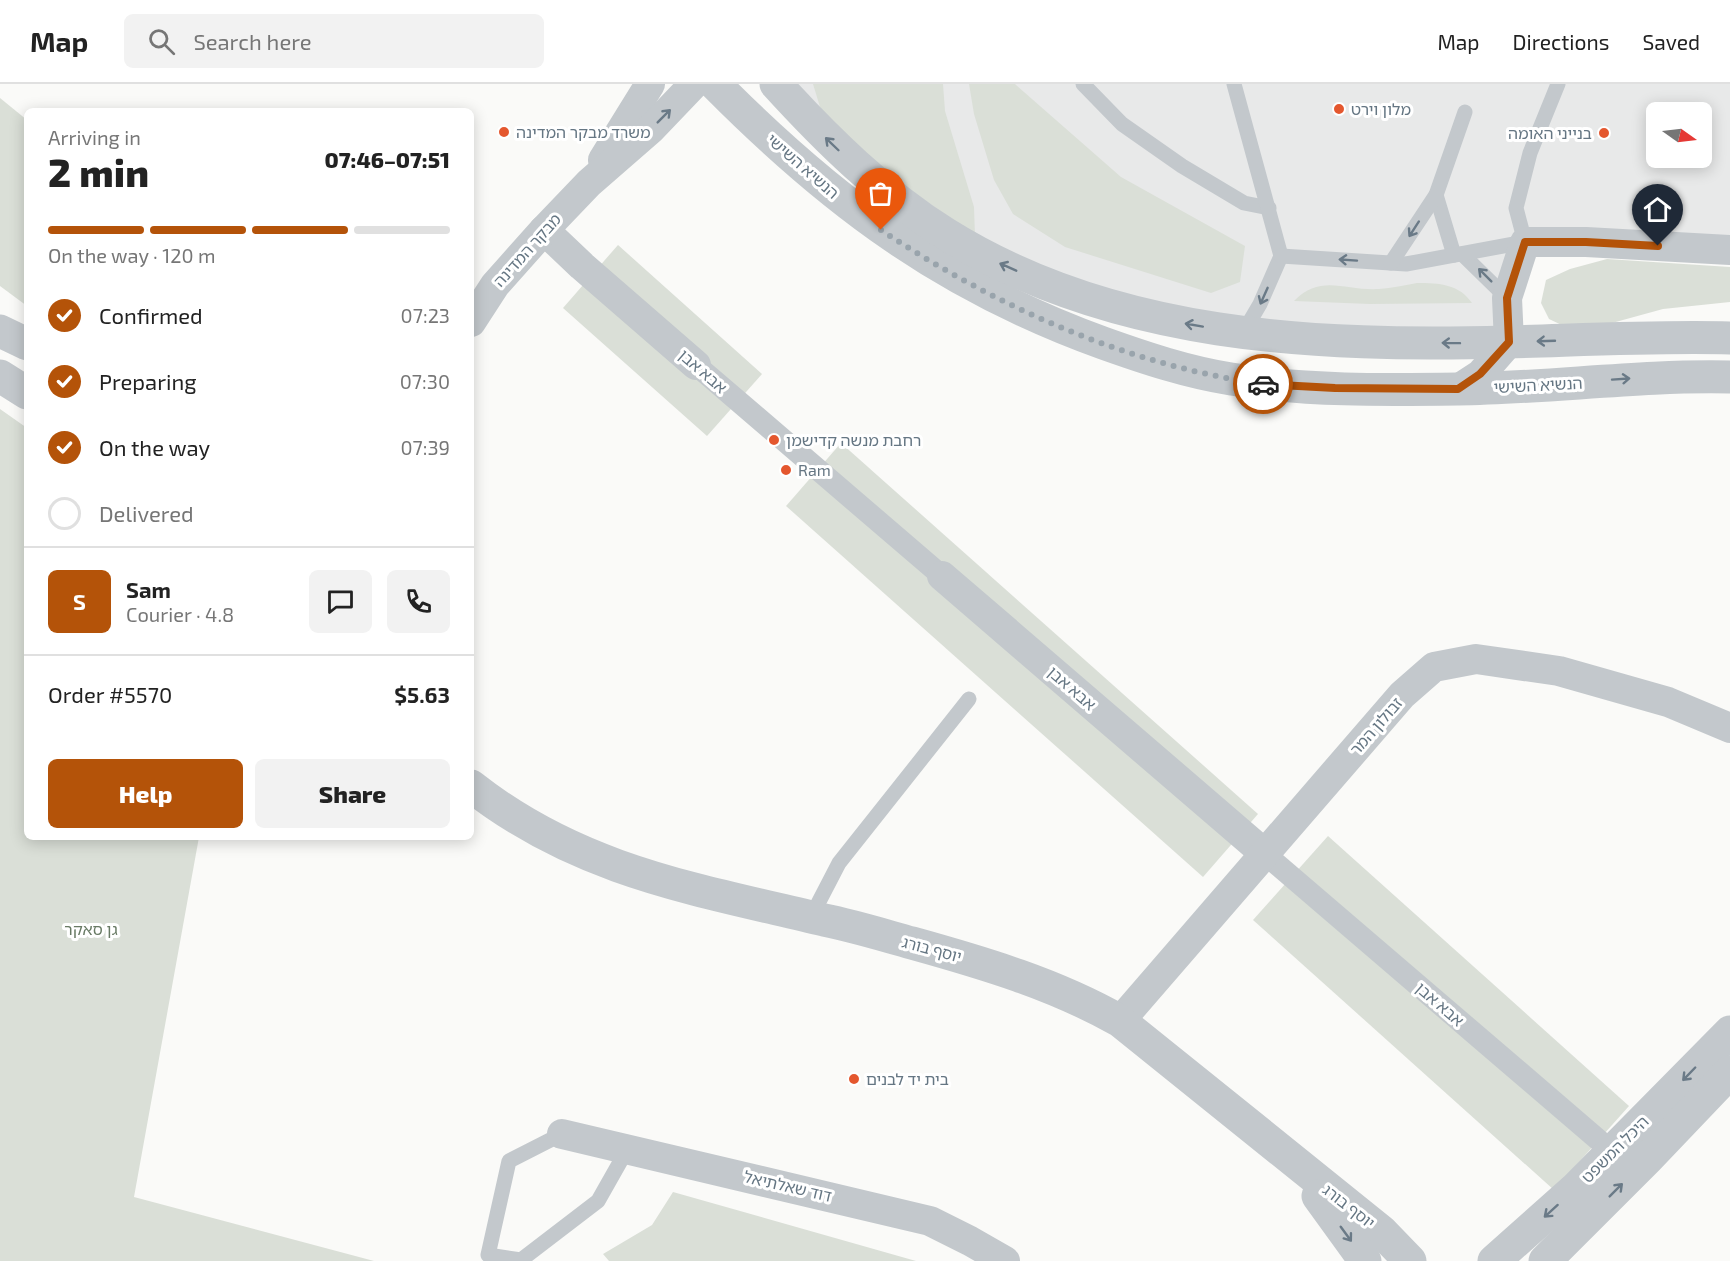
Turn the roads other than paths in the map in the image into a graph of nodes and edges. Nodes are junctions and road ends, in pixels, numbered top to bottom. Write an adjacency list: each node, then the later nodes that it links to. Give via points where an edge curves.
1 (650, 84): 11 (street, מבקר המדינה)
2 (694, 84): 11 (street, מבקר המדינה, one-way to 2, via 651,129)
3 (715, 84): 30 (street, הנשיא השישי, via 805,170 881,230 974,286 1075,333 1173,367 1231,380 1335,388)
4 (776, 84): 10 (street)
5 (797, 84): 10 (street)
6 (1083, 84): 13 (lane, via 1122,124 1182,166 1244,202)
7 (1234, 84): 13 (lane)
8 (1558, 84): 15 (lane, via 1530,153 1516,208)
9 (1465, 112): 12 (lane)
10 (805, 116): 23 (street, one-way to 10, via 1116,307 1058,288 976,251 879,185)
11 (589, 183): 14 (street, מבקר המדינה)
12 (1436, 195): 17 (lane); 19 (lane, one-way to 19)
13 (1269, 208): 18 (lane)
14 (544, 230): 21 (street, מבקר המדינה, via 495,285); 27 (street, אבא אבן)
15 (1525, 242): 16 (street); 17 (lane); 20 (street)
16 (1730, 250)
17 (1458, 255): 19 (lane); 20 (lane, one-way to 17)
18 (1281, 256): 19 (lane, one-way to 18); 23 (lane, one-way to 23)
19 (1391, 263)
20 (1507, 298): 25 (street)
21 (474, 317)
22 (0, 331): 26 (street)
23 (1243, 333): 25 (street, one-way to 23, via 1386,341)
24 (1730, 338): 25 (street, one-way to 25)
25 (1509, 342): 30 (street, via 1485,370)
26 (24, 343)
27 (696, 365): 32 (street, אבא אבן)
28 (0, 376): 31 (street)
29 (1730, 378): 30 (street, הנשיא השישי, one-way to 29, via 1632,378)
30 (1458, 389)
31 (24, 391)
32 (942, 576): 38 (street, אבא אבן)
33 (969, 699): 39 (lane, via 839,863)
34 (1730, 728): 38 (street, זבולון המר, via 1668,702 1559,671 1476,659 1434,667 1402,695)
35 (474, 765): 37 (street, יוסף בורג, via 507,807)
36 (474, 788): 37 (street, יוסף בורג)
37 (537, 830): 39 (street, יוסף בורג, via 632,872)
38 (1265, 854): 40 (street, זבולון המר); 44 (street, אבא אבן)
39 (811, 916): 40 (street, יוסף בורג, via 990,964 1088,1002)
40 (1120, 1021): 46 (street, יוסף בורג)
41 (1730, 1032): 50 (street, היכל המשפט, one-way to 50, via 1576,1188)
42 (1730, 1072): 51 (street, היכל המשפט, one-way to 42)
43 (562, 1134): 45 (street, דוד שאלתיאל); 45 (lane, via 509,1161 488,1255 521,1260 598,1201)
44 (1602, 1143)
45 (628, 1148): 47 (street, דוד שאלתיאל, via 930,1221)
46 (1284, 1155): 48 (street, יוסף בורג, one-way to 48); 49 (street, יוסף בורג, via 1381,1231)
47 (1005, 1261)
48 (1365, 1261)
49 (1410, 1261)
50 (1494, 1261)
51 (1545, 1261)

